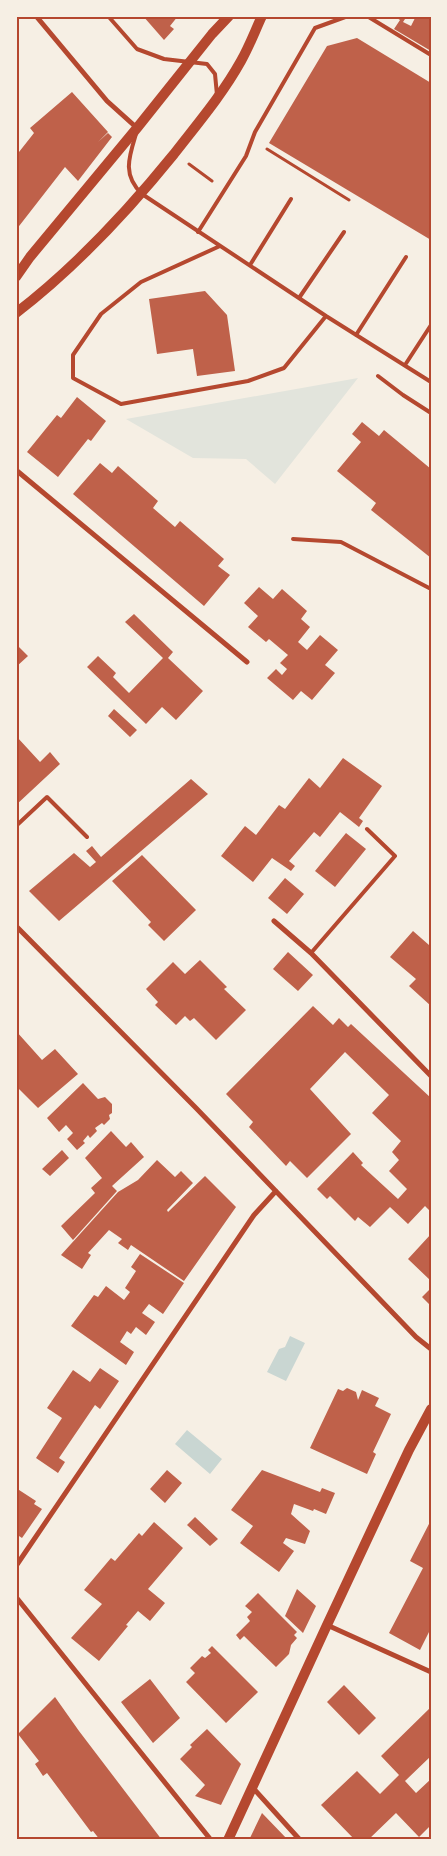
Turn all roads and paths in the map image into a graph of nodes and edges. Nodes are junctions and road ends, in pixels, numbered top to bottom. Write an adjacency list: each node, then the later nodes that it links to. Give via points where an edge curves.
1 (36, 16): 10 (street, via 107,101)
2 (108, 16): 8 (lane, via 137,49 164,60)
3 (229, 16): 8 (main road)
4 (262, 16): 9 (main road, via 242,60)
5 (348, 16): 11 (lane, via 314,28)
6 (367, 16): 7 (lane)
7 (431, 55)
8 (191, 62): 9 (lane, via 207,64 211,69); 10 (main road)
9 (218, 100): 12 (main road)
10 (138, 128): 14 (lane, via 128,159 134,187); 22 (main road)
11 (252, 140): 16 (path); 17 (lane, via 246,156)
12 (174, 154): 13 (path); 14 (main road)
13 (217, 184)
14 (142, 194): 17 (lane); 24 (main road, via 95,244)
15 (291, 199): 21 (lane)
16 (349, 200)
17 (198, 232): 19 (lane)
18 (344, 232): 23 (lane)
19 (220, 246): 21 (lane); 25 (lane, via 141,282 101,314 73,355 73,378 121,404 248,381 284,368)
20 (406, 257): 27 (lane)
21 (250, 265): 23 (lane)
22 (16, 277)
23 (299, 298): 25 (lane)
24 (16, 313)
25 (326, 316): 27 (lane)
26 (431, 325): 28 (lane)
27 (356, 335): 28 (lane)
28 (405, 365): 30 (lane)
29 (378, 376): 31 (lane)
30 (431, 382)
31 (431, 413)
32 (16, 470): 35 (street)
33 (293, 539): 34 (lane, via 341,542)
34 (431, 589)
35 (247, 662)
36 (16, 826): 38 (lane, via 47,797)
37 (366, 829): 41 (lane, via 395,856)
38 (87, 837)
39 (274, 921): 41 (street)
40 (16, 926): 43 (street)
41 (311, 953): 42 (street)
42 (431, 1076)
43 (276, 1192): 44 (street); 46 (street, via 254,1215)
44 (431, 1349)
45 (431, 1409): 48 (main road)
46 (16, 1566)
47 (16, 1597): 51 (street)
48 (327, 1625): 49 (street); 50 (main road)
49 (431, 1672)
50 (254, 1788): 52 (main road); 53 (street)
51 (211, 1840)
52 (228, 1840)
53 (300, 1840)

